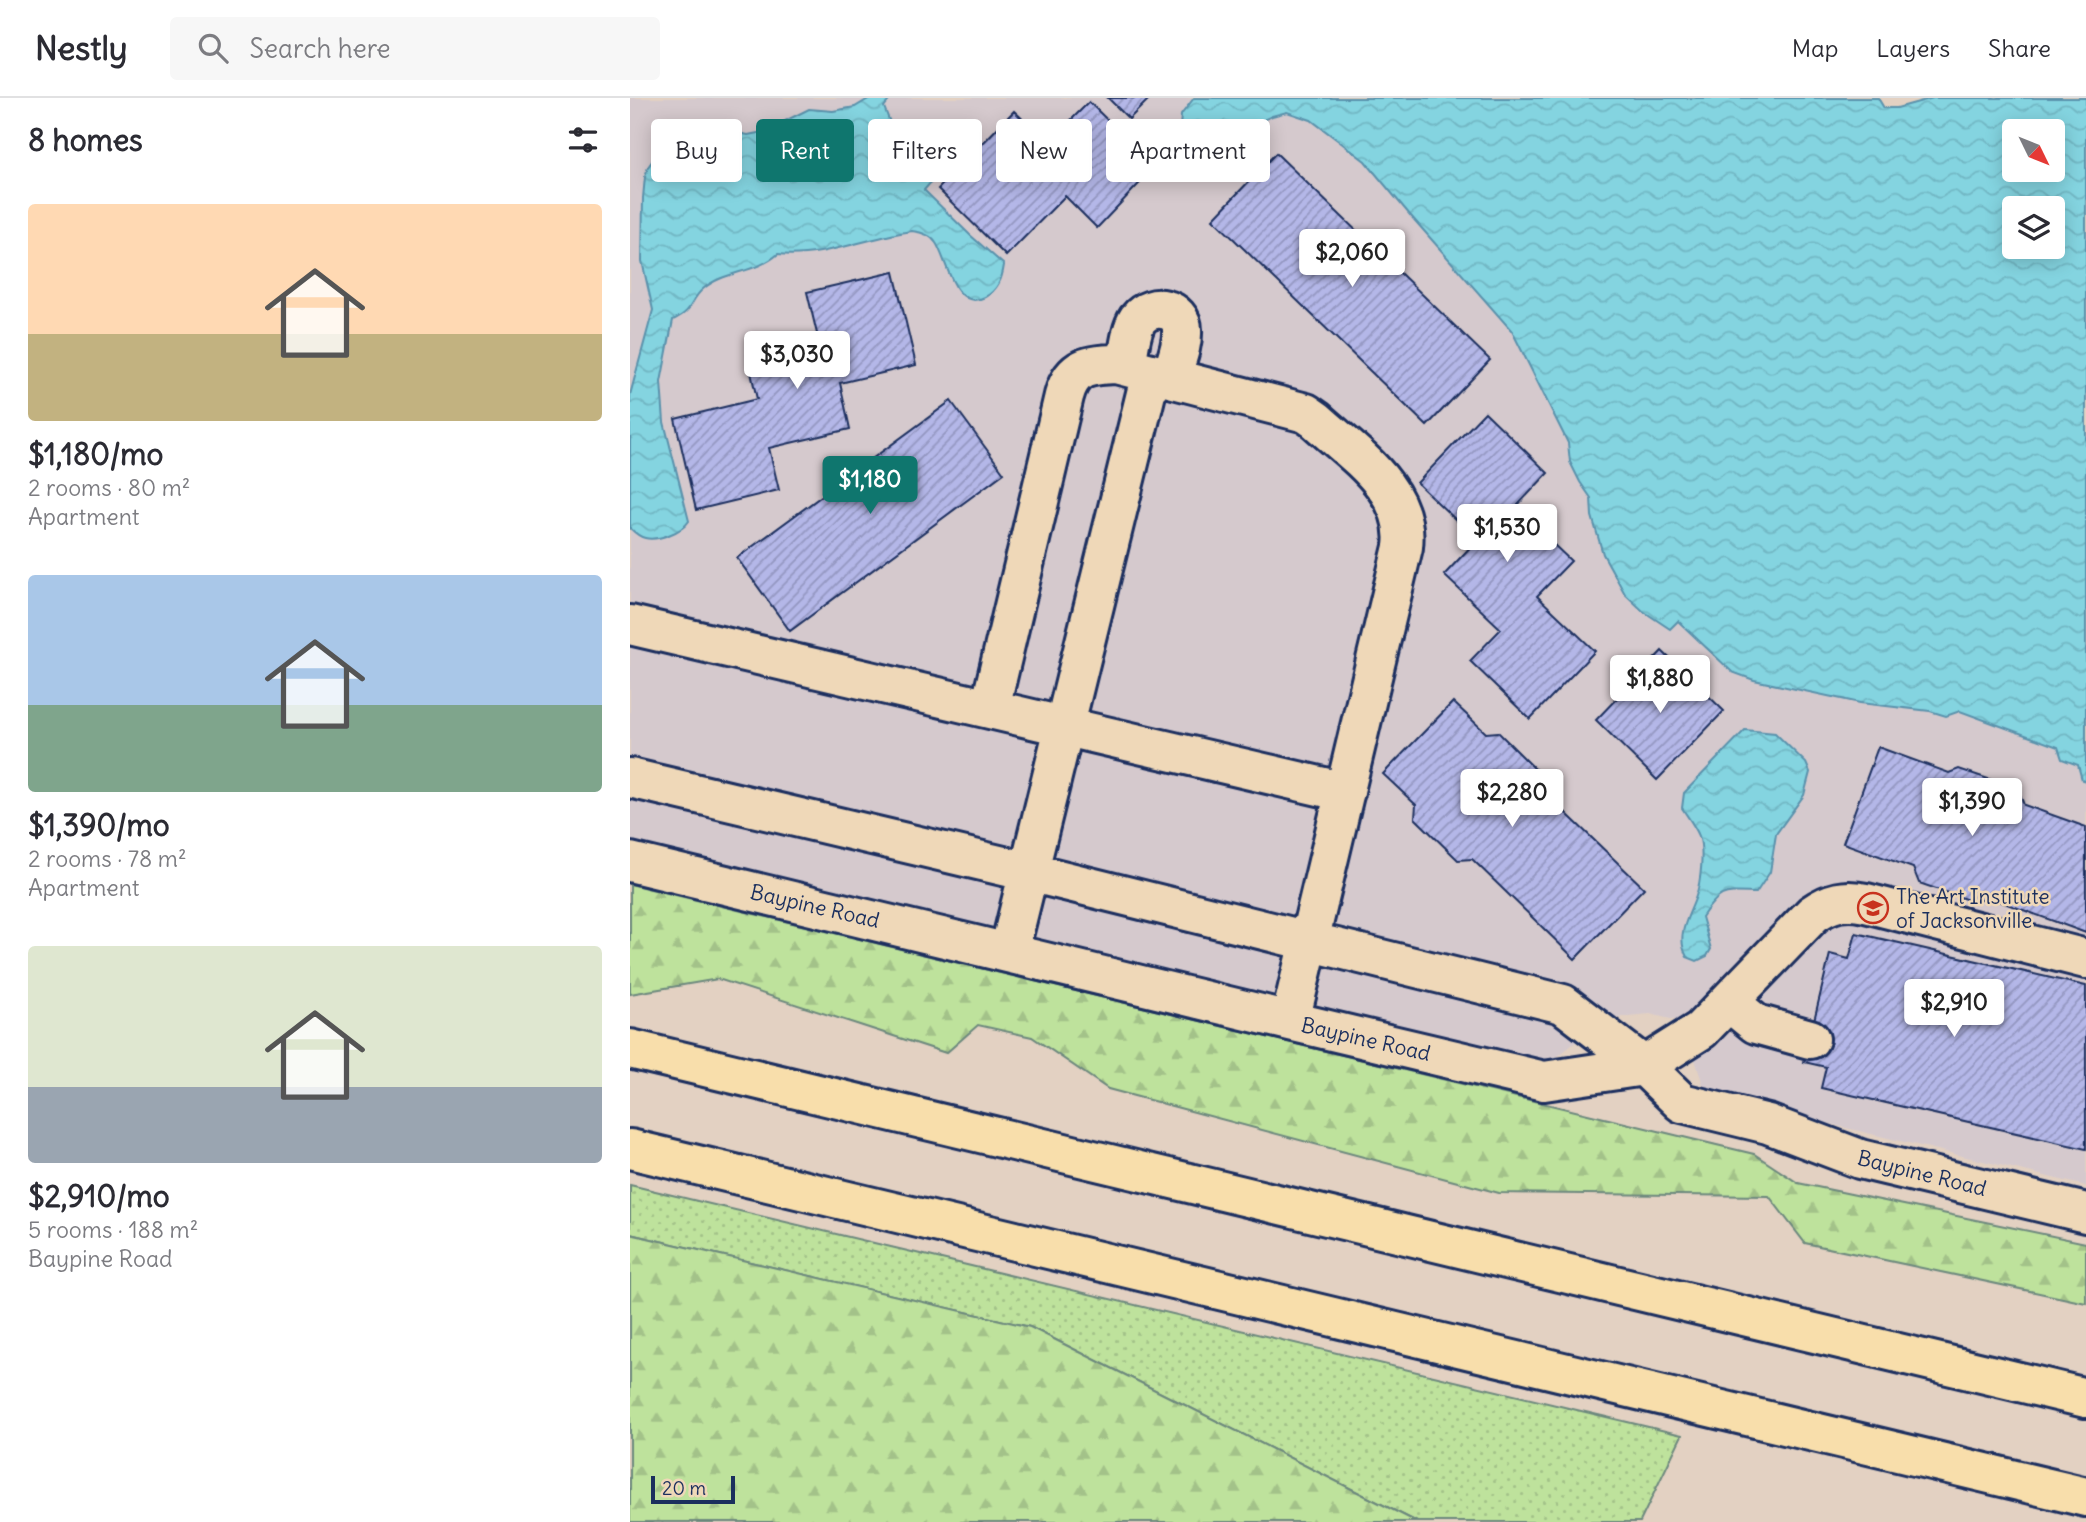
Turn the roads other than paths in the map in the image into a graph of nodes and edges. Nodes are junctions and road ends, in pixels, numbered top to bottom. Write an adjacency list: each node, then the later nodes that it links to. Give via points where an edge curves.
1 (1149, 373): 3 (street, via 1116,364 1086,368 1072,376); 4 (street); 6 (street, via 1311,416 1383,482 1401,515 1401,557)
2 (630, 625): 3 (street)
3 (990, 708): 4 (street)
4 (1065, 725): 6 (street); 8 (street)
5 (630, 778): 8 (street)
6 (1345, 792): 9 (street)
7 (630, 862): 10 (street, Baypine Road)
8 (1029, 872): 9 (street); 10 (street)
9 (1309, 941): 13 (street); 16 (street, via 1563,1004)
10 (1009, 952): 13 (street, Baypine Road)
11 (2086, 959): 12 (street, via 1847,900 1835,889 1825,906)
12 (1728, 1002): 14 (street, via 1756,1024); 16 (street, via 1701,1030)
13 (1290, 1021): 16 (street, Baypine Road, via 1544,1081)
14 (1810, 1039)
15 (630, 1049): 19 (highway)
16 (1644, 1066): 18 (street, Baypine Road, via 1682,1103 1768,1124 1860,1159)
17 (630, 1149): 20 (highway)
18 (2086, 1213)
19 (2086, 1398)
20 (2086, 1497)

